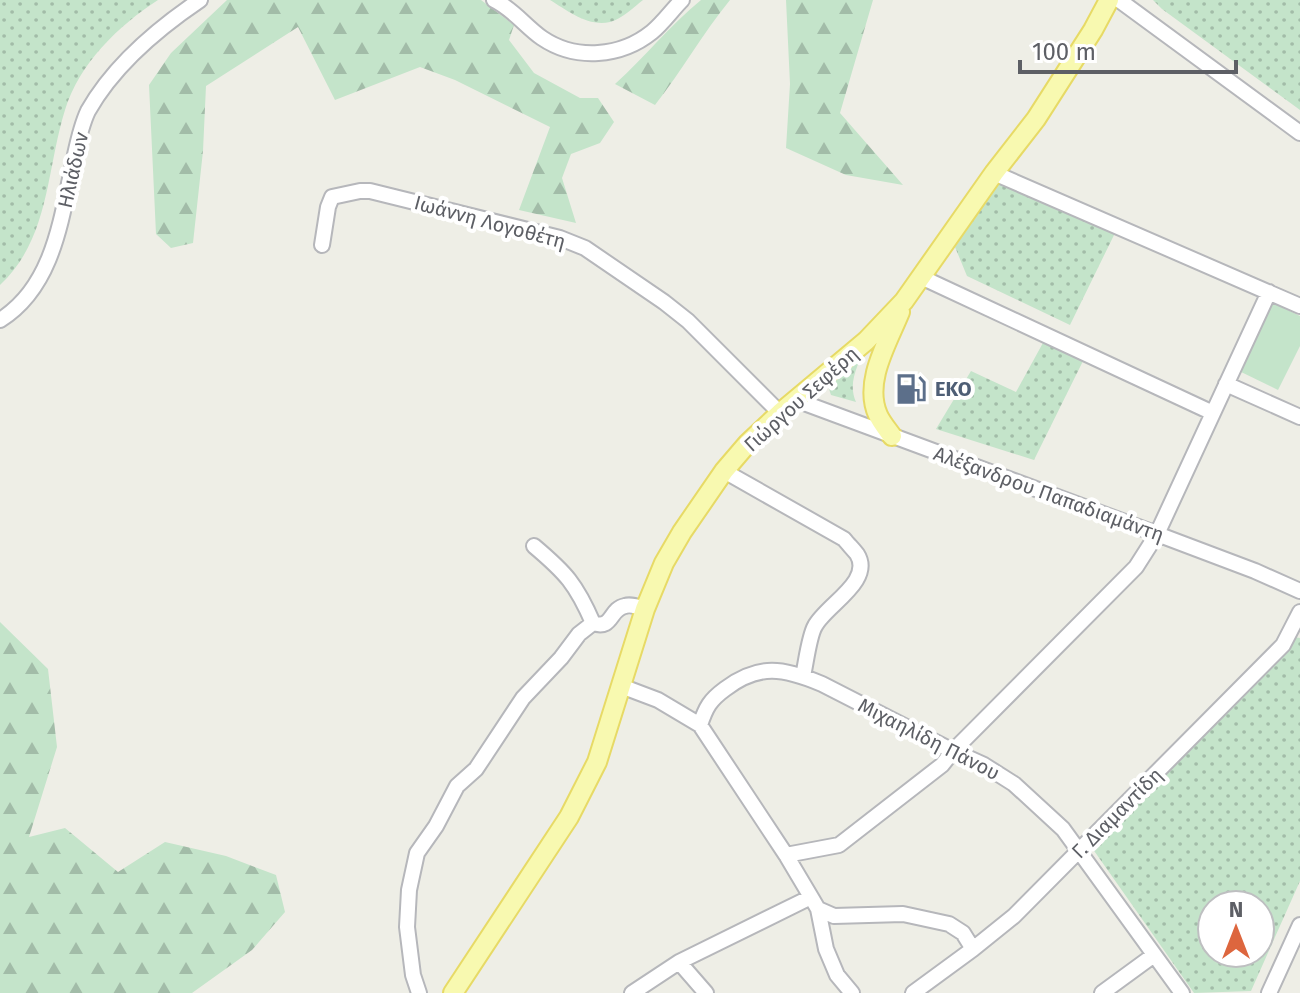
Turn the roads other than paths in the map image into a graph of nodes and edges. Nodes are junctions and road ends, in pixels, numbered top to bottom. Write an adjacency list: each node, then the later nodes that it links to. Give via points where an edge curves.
1 (200, 0): 13 (street, Ηλιάδων, via 122,65 87,113 45,267 20,304)
2 (494, 0): 3 (street, via 541,38 584,53 632,44 652,32)
3 (682, 0)
4 (1109, 0): 7 (main road, Γιώργου Σεφέρη, via 1036,119)
5 (1119, 0): 6 (street)
6 (1300, 133)
7 (994, 173): 9 (main road, Γιώργου Σεφέρη); 10 (street)
8 (322, 245): 16 (street, Ιωάννη Λογοθέτη, via 332,197 360,191 560,238 585,248 688,321)
9 (921, 277): 11 (main road, Γιώργου Σεφέρη); 17 (street)
10 (1269, 292): 12 (street); 14 (street)
11 (904, 301): 15 (main road, Γιώργου Σεφέρη); 19 (main road, via 874,380 878,415)
12 (1300, 306)
13 (0, 320)
14 (1226, 384): 17 (street); 18 (street)
15 (796, 400): 16 (main road, Γιώργου Σεφέρη); 19 (street, Αλέξανδρου Παπαδιαμάντη)
16 (780, 413): 20 (main road, Γιώργου Σεφέρη)
17 (1213, 413): 21 (street)
18 (1300, 417)
19 (892, 436): 21 (street, Αλέξανδρου Παπαδιαμάντη)
20 (724, 471): 24 (main road, Γιώργου Σεφέρη, via 664,563); 27 (street, via 844,539 858,556 855,583 812,630)
21 (1157, 534): 23 (street, Αλέξανδρου Παπαδιαμάντη); 30 (street, via 1136,567)
22 (534, 546): 26 (street, via 565,574)
23 (1300, 591)
24 (645, 609): 26 (street, via 624,606 606,624); 28 (main road, Γιώργου Σεφέρη)
25 (1300, 612): 31 (street, Γ. Διαμαντίδη, via 1283,645)
26 (593, 623): 38 (street, via 523,698 476,769 457,786 417,853 407,927)
27 (803, 676): 29 (street, Μιχαηλίδη Πάνου, via 776,670 747,674 717,695); 30 (street, Μιχαηλίδη Πάνου)
28 (621, 686): 29 (street); 39 (main road, Γιώργου Σεφέρη, via 597,762 569,817)
29 (700, 725): 32 (street)
30 (953, 751): 31 (street, Μιχαηλίδη Πάνου, via 1014,784 1063,829); 32 (street, via 839,845)
31 (1078, 852): 35 (street, Γ. Διαμαντίδη); 36 (street, Μιχαηλίδη Πάνου)
32 (786, 855): 33 (street)
33 (814, 903): 35 (street, via 834,916 903,914 949,924); 37 (street); 42 (street, via 826,949)
34 (1300, 925): 46 (street)
35 (973, 949): 43 (street, Γ. Διαμαντίδη)
36 (1154, 955): 44 (street); 45 (street, Μιχαηλίδη Πάνου)
37 (679, 962): 40 (street); 41 (street)
38 (419, 993)
39 (453, 993)
40 (632, 993)
41 (706, 993)
42 (852, 993)
43 (913, 993)
44 (1102, 993)
45 (1182, 993)
46 (1269, 993)

